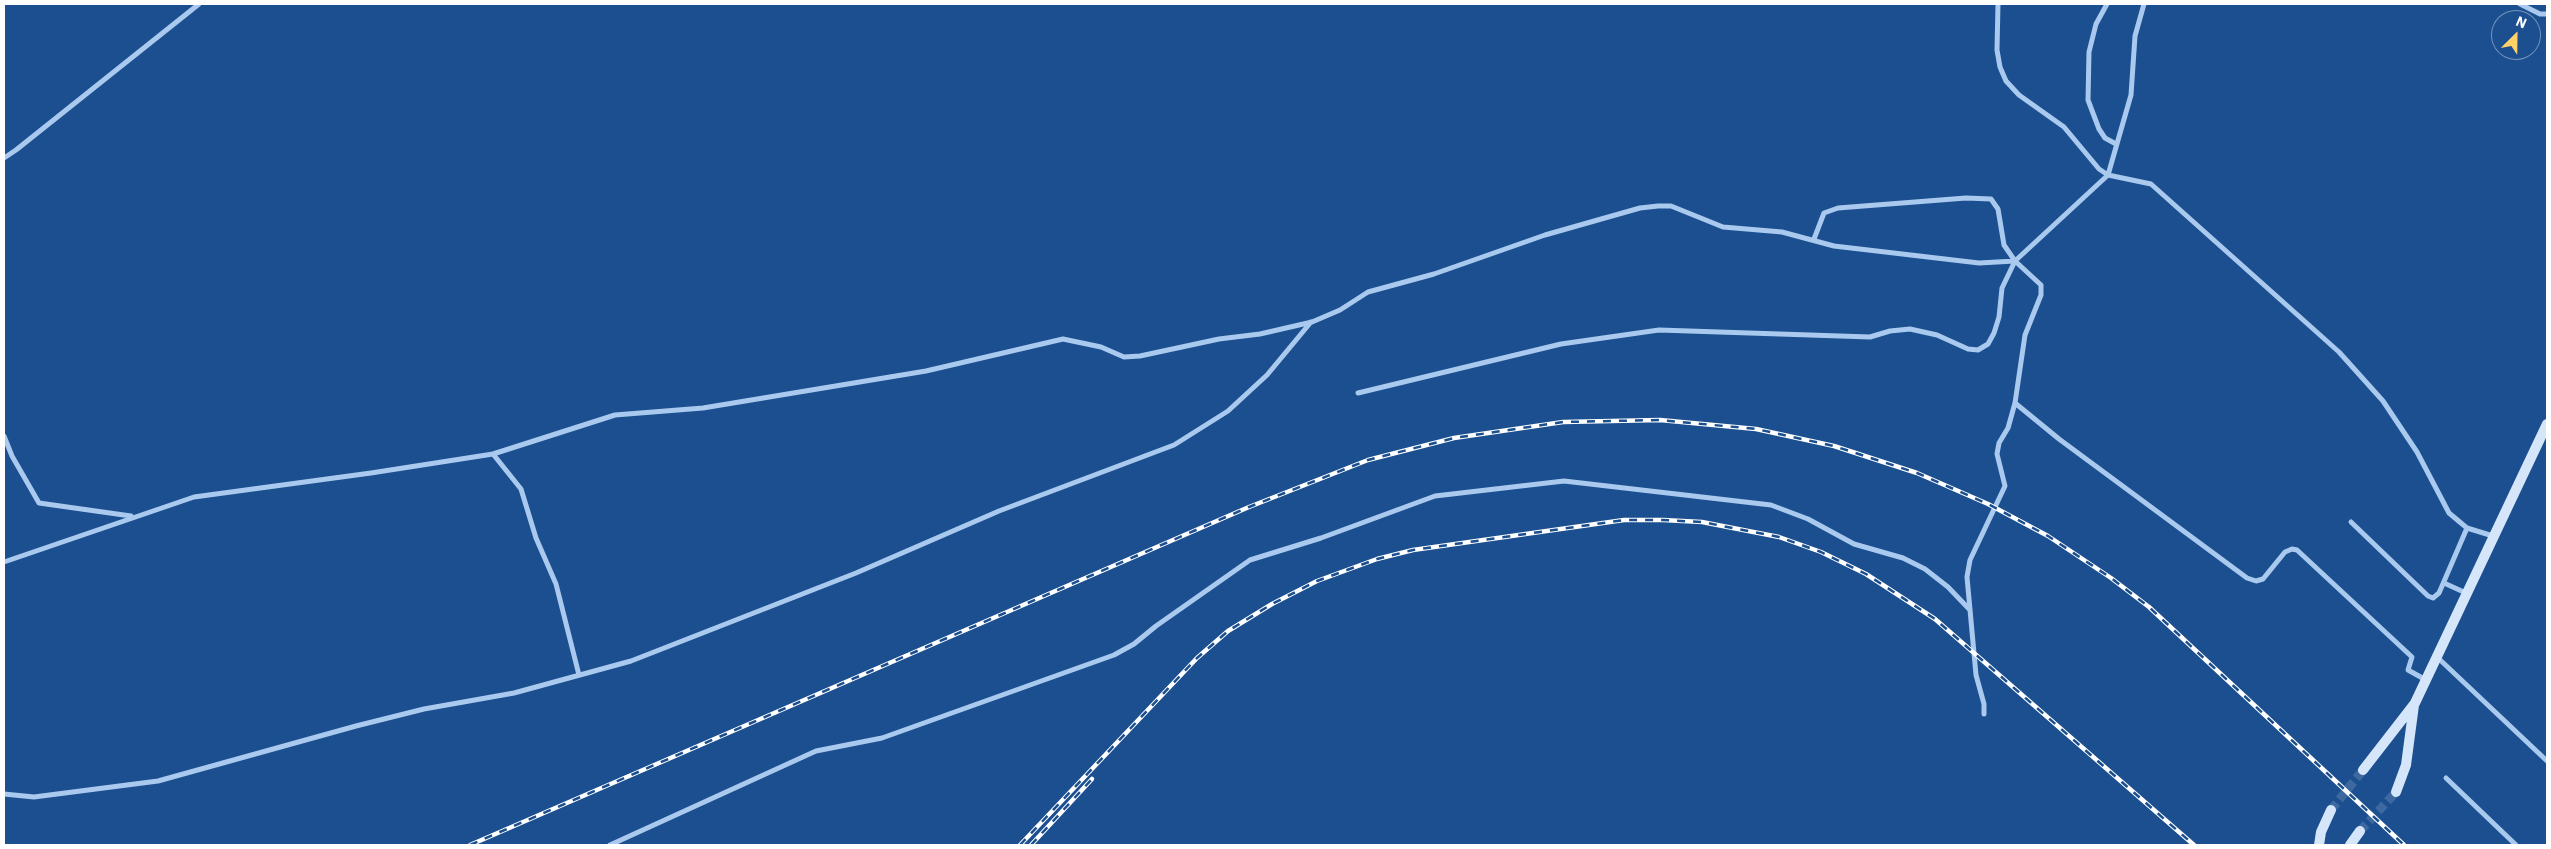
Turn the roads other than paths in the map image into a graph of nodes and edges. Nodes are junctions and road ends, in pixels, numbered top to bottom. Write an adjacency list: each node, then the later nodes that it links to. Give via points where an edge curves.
1 (200, 4): 8 (street)
2 (1998, 4): 9 (street, via 1998,50 2006,81 2033,106 2064,127 2098,169)
3 (2107, 4): 7 (street, via 2091,42 2088,100 2099,129 2105,138)
4 (2144, 4): 7 (street, via 2135,36 2131,95)
5 (2520, 4): 6 (street)
6 (2547, 14)
7 (2116, 144): 9 (street)
8 (4, 158)
9 (2108, 175): 11 (street); 20 (street, via 2151,184 2339,352 2383,401 2418,452 2449,513)
10 (1814, 239): 11 (street, via 1834,246 1925,258 1979,263); 11 (street, via 1821,219 1830,209 1981,197 1995,203 2004,245); 12 (street, via 1723,226 1671,206 1640,208 1368,292 1340,310)
11 (2015, 261): 13 (street, via 2002,288 2000,317 1994,333 1988,344 1978,350 1968,349 1937,334 1910,329 1870,337 1659,330 1561,344); 14 (street, via 2041,285 2041,295 2026,335)
12 (1312, 322): 17 (street, via 1140,356 1124,357 1101,347 1063,339 926,371 703,408 616,415); 27 (street, via 1267,375 1228,411 1174,445 999,511 856,573 631,661)
13 (1358, 393)
14 (2015, 403): 25 (street, via 1997,454 2005,486 1970,560 1967,578); 28 (street, via 2059,440 2247,578 2263,579 2285,552 2297,550 2412,657 2408,670)
15 (2547, 424): 21 (main road)
16 (4, 436): 18 (street, via 39,503)
17 (493, 454): 18 (street, via 194,497); 27 (street, via 521,489 536,538 556,584)
18 (134, 516): 22 (street)
19 (2351, 522): 23 (street, via 2428,596 2437,596)
20 (2467, 528): 21 (street); 23 (street)
21 (2493, 536): 24 (main road)
22 (4, 562)
23 (2444, 584): 24 (street)
24 (2466, 594): 26 (main road)
25 (1970, 610): 30 (street, via 1976,675); 38 (street, via 1925,569 1902,558 1854,544 1808,519 1771,505 1564,481 1435,496 1250,560 1114,655 882,738 816,751)
26 (2436, 657): 28 (main road); 31 (street)
27 (579, 675): 35 (street, via 514,693 424,709 356,726 158,781 34,797)
28 (2426, 680): 29 (main road)
29 (2415, 703): 32 (main road); 34 (main road, via 2406,765)
30 (1984, 714)
31 (2547, 761)
32 (2363, 770)
33 (2446, 778): 41 (street)
34 (2396, 792)
35 (4, 794)
36 (2330, 810): 39 (main road)
37 (2360, 831): 40 (main road)
38 (610, 845)
39 (2319, 845)
40 (2350, 845)
41 (2516, 845)

